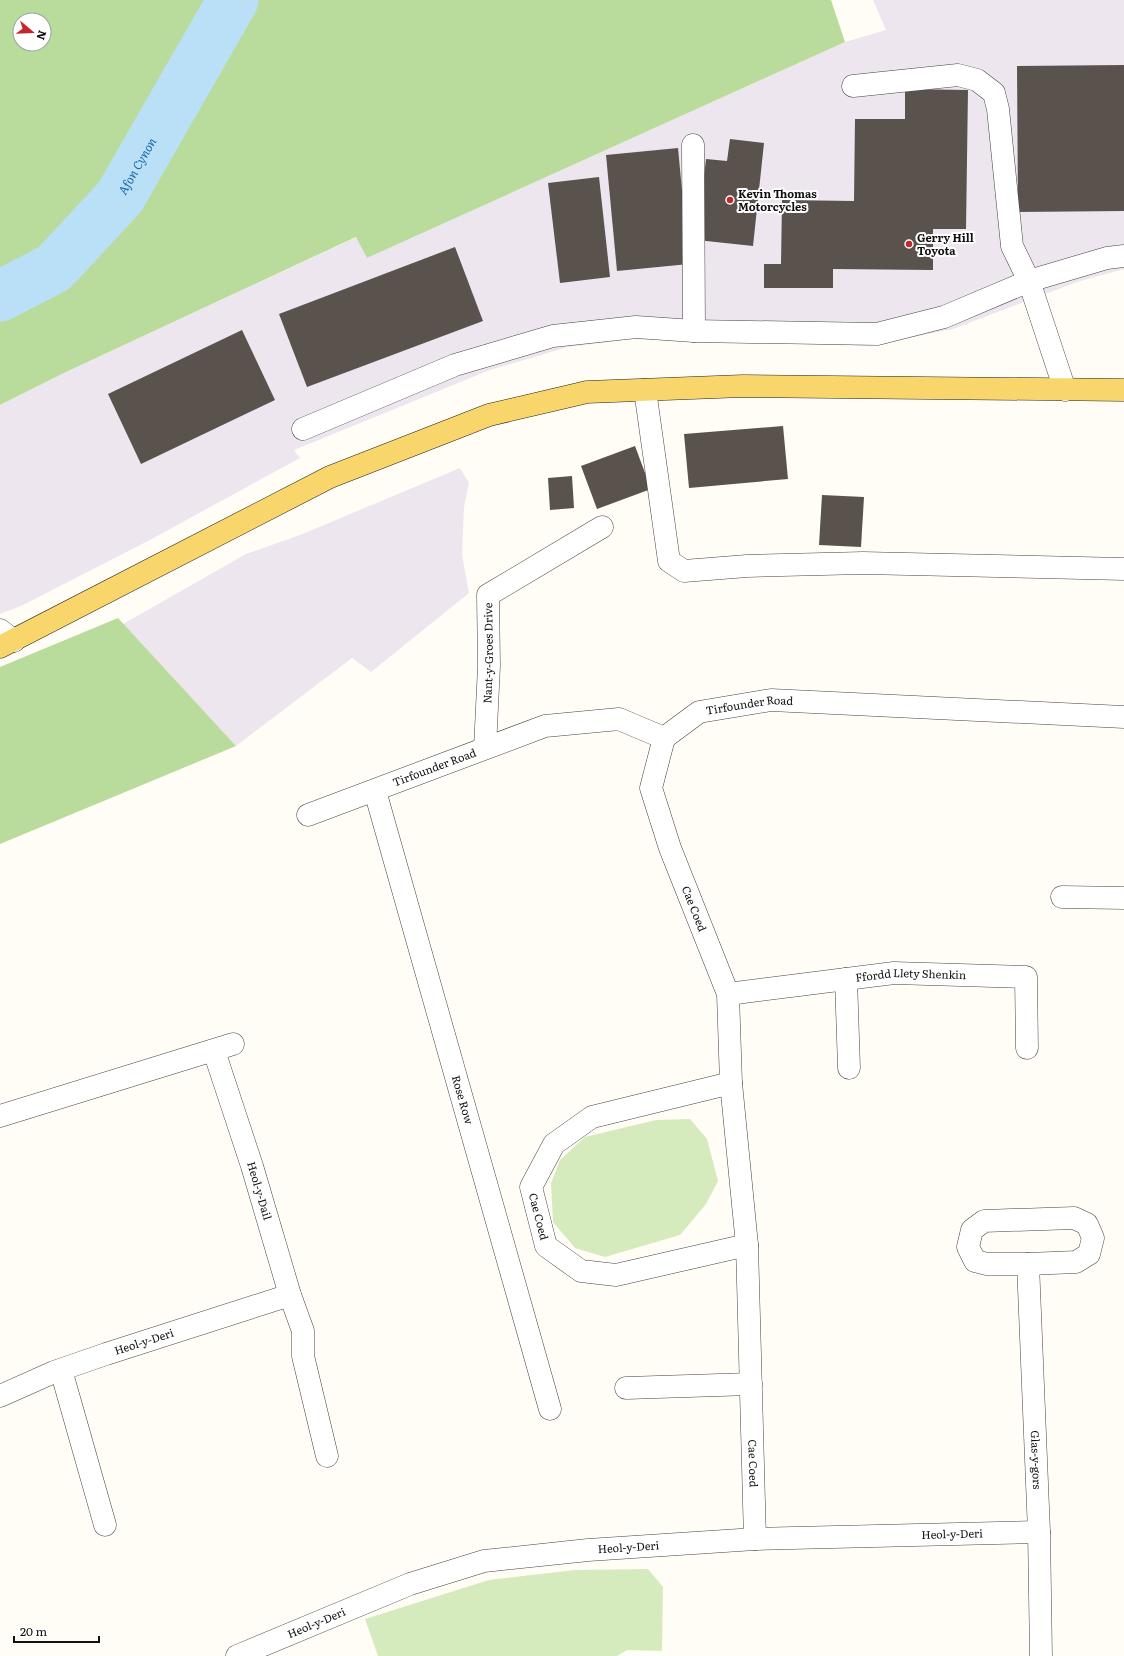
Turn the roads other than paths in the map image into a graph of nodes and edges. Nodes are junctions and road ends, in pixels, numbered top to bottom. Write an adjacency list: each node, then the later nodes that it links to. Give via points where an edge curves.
1 (853, 86): 4 (street, via 958,76 977,80 994,93 998,109 1012,246)
2 (694, 145): 5 (street)
3 (1124, 256): 4 (street, via 1107,258)
4 (1028, 282): 5 (street, via 944,317 877,334); 7 (street)
5 (694, 331): 9 (street, via 636,327 553,336 455,365)
6 (645, 390): 7 (main road, via 743,386); 11 (street, via 669,561 684,571 747,566 863,563); 12 (main road, via 587,392 489,415 330,477)
7 (1065, 390): 8 (main road)
8 (1124, 390)
9 (303, 429)
10 (602, 527): 15 (street, Nant-y-Groes Drive, via 488,596)
11 (1124, 569)
12 (5, 639)
13 (1124, 717): 14 (street, Tirfounder Road, via 771,700 699,712)
14 (664, 738): 15 (street, Tirfounder Road, via 619,719 545,726); 21 (street, Cae Coed, via 651,788 670,848)
15 (485, 748): 16 (street, Tirfounder Road)
16 (375, 791): 17 (street, Tirfounder Road); 33 (street, Rose Row)
17 (308, 815)
18 (1062, 897): 19 (street)
19 (1124, 898)
20 (846, 979): 21 (street, Ffordd Llety Shenkin); 22 (street, Ffordd Llety Shenkin, via 894,973 1026,977); 23 (street)
21 (728, 994): 24 (street, Cae Coed)
22 (1027, 1048)
23 (849, 1068)
24 (730, 1083): 26 (street, Cae Coed); 26 (street, Cae Coed, via 592,1118 554,1144 531,1187 546,1246 581,1271 616,1275)
25 (0, 1116): 28 (street, Heol-y-Dail, via 224,1047 252,1166)
26 (747, 1245): 30 (street, Cae Coed)
27 (1028, 1264): 27 (street, via 987,1264 975,1261 968,1246 972,1230 984,1221 1074,1218 1087,1224 1094,1238 1089,1254 1076,1262); 36 (street, Glas-y-gors)
28 (290, 1295): 29 (street, Heol-y-Deri); 34 (street, Heol-y-Dail, via 303,1331 303,1356)
29 (61, 1370): 32 (street, Heol-y-Deri); 35 (street)
30 (751, 1384): 31 (street); 37 (street, Cae Coed)
31 (626, 1388)
32 (1, 1394)
33 (550, 1409)
34 (327, 1456)
35 (105, 1525)
36 (1039, 1532): 37 (street, Heol-y-Deri); 39 (street, Glas-y-gors)
37 (755, 1539): 38 (street, Heol-y-Deri, via 588,1550 484,1561 410,1584)
38 (237, 1656)
39 (1041, 1656)

